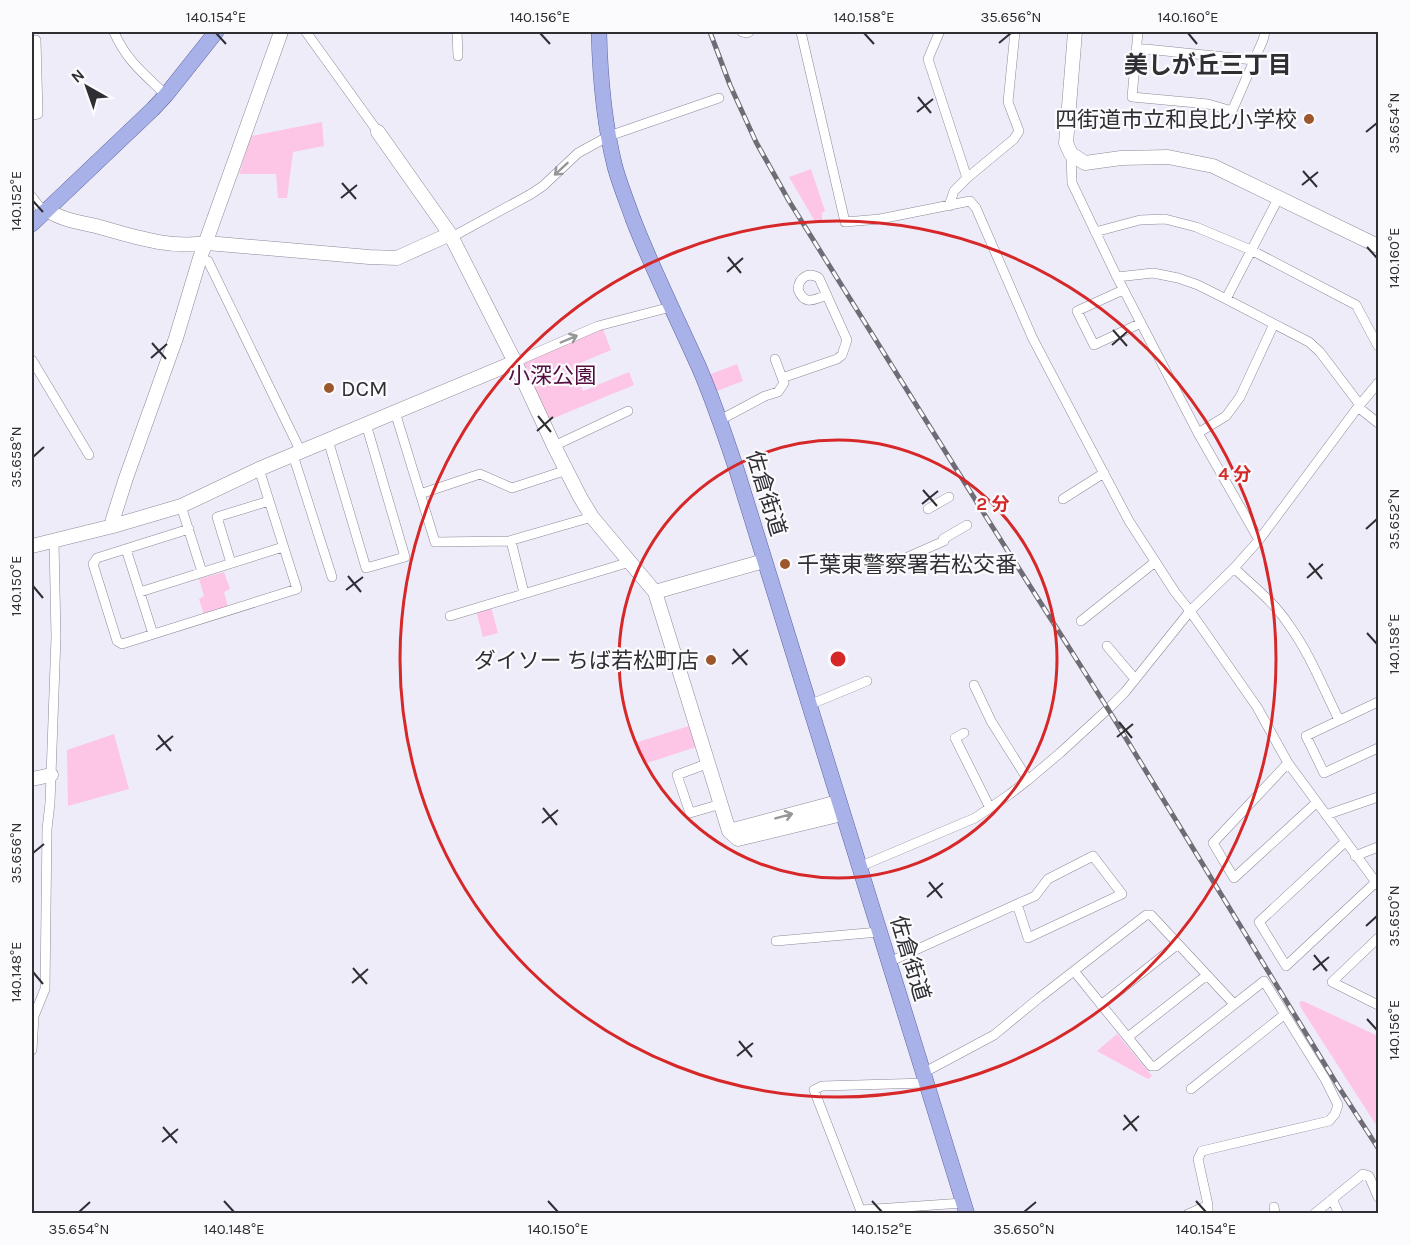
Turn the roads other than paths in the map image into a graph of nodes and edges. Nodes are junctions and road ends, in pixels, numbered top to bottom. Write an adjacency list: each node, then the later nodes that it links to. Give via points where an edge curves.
1 (114, 32): 19 (street, via 132,62)
2 (216, 32): 19 (main road)
3 (282, 32): 33 (street)
4 (306, 32): 22 (street)
5 (457, 32): 17 (street)
6 (599, 32): 23 (main road, 佐倉街道)
7 (742, 32): 8 (street)
8 (749, 32)
9 (801, 32): 28 (street, via 845,222)
10 (941, 32): 25 (street, via 928,59)
11 (1015, 32): 25 (street, via 1008,102 1019,131)
12 (1075, 32): 24 (street, via 1066,143)
13 (1138, 32): 16 (street)
14 (1265, 32): 18 (street)
15 (32, 41): 21 (street, via 36,40 39,114)
16 (1136, 48): 18 (street); 18 (street, via 1132,98 1208,104 1232,111)
17 (458, 56)
18 (1254, 60)
19 (166, 95): 29 (main road)
20 (719, 98): 23 (street)
21 (32, 115)
22 (378, 132): 32 (street)
23 (609, 136): 32 (street, one-way to 32, via 578,153 531,194); 41 (main road, 佐倉街道, via 623,193)
24 (1071, 154): 27 (street, via 1085,163 1168,157 1213,166); 31 (street, via 1072,183)
25 (967, 178): 28 (street, via 954,191)
26 (32, 197): 29 (street)
27 (1279, 197): 34 (street); 35 (street)
28 (948, 207): 63 (street, via 970,201 976,208 1033,339)
29 (47, 210): 30 (main road); 33 (street, via 155,242)
30 (32, 224)
31 (1095, 232): 35 (street, via 1140,220 1166,219); 37 (street)
32 (451, 236): 33 (street, via 397,258); 47 (street)
33 (207, 243): 36 (street)
34 (1378, 246)
35 (1251, 250): 40 (street); 44 (street, via 1356,305)
36 (200, 258): 59 (street, via 208,261); 72 (street)
37 (1116, 277): 38 (street); 40 (street, via 1153,273 1169,276)
38 (1123, 290): 42 (street); 42 (street, via 1077,311 1094,345)
39 (827, 295): 48 (street, via 847,340 842,355)
40 (1226, 299): 43 (street)
41 (671, 307): 47 (street, one-way to 41, via 598,326); 53 (main road, 佐倉街道)
42 (1141, 323): 56 (street)
43 (1274, 324): 50 (street, via 1320,352); 56 (street, via 1240,397 1226,416)
44 (1378, 346)
45 (775, 359): 48 (street)
46 (32, 360): 60 (street)
47 (515, 362): 52 (street); 58 (street)
48 (782, 378): 53 (street, via 784,383 778,392)
49 (1378, 383): 50 (street)
50 (1359, 406): 54 (street); 74 (street)
51 (628, 411): 58 (street)
52 (395, 412): 55 (street); 64 (street)
53 (720, 420): 80 (main road, 佐倉街道)
54 (1378, 423)
55 (366, 424): 57 (street); 57 (street, via 405,557 366,568)
56 (1198, 433): 74 (street)
57 (328, 440): 59 (street)
58 (554, 446): 62 (street)
59 (297, 453): 61 (street); 87 (street)
60 (89, 455)
61 (259, 469): 67 (street); 68 (street)
62 (567, 470): 64 (street, via 512,488 480,474); 70 (street)
63 (1104, 474): 66 (street); 82 (street)
64 (420, 494): 76 (street, via 435,542)
65 (949, 497): 69 (street)
66 (1063, 499)
67 (269, 501): 78 (street); 83 (street, via 217,517)
68 (181, 506): 72 (street); 73 (street)
69 (928, 509)
70 (592, 517): 76 (street); 81 (street)
71 (967, 525): 84 (street)
72 (112, 526): 75 (street)
73 (189, 529): 79 (street); 86 (street)
74 (1258, 540): 85 (street)
75 (54, 541): 77 (street); 106 (street, via 56,637)
76 (511, 541): 89 (street)
77 (32, 546)
78 (283, 547): 83 (street); 94 (street, via 297,589)
79 (126, 549): 88 (street); 94 (street, via 97,558 93,564 99,586 117,641 122,644)
80 (764, 561): 90 (street); 100 (main road, 佐倉街道)
81 (630, 562): 89 (street); 90 (street)
82 (1155, 562): 91 (street); 93 (street)
83 (231, 563): 86 (street)
84 (894, 563)
85 (1234, 568): 91 (street); 101 (street, via 1289,624)
86 (202, 572): 88 (street)
87 (332, 578)
88 (140, 592): 94 (street)
89 (524, 592): 92 (street)
90 (655, 592): 104 (street)
91 (1190, 611): 96 (street); 105 (street, via 1257,707)
92 (450, 616)
93 (1081, 621)
94 (153, 634)
95 (1107, 646): 96 (street)
96 (1135, 679): 108 (street, via 1108,709)
97 (867, 681): 100 (street)
98 (974, 685): 108 (street, via 991,721)
99 (1378, 702): 101 (street)
100 (808, 705): 112 (main road, 佐倉街道)
101 (1339, 720): 103 (street, via 1306,736 1324,773)
102 (964, 732): 113 (street, via 955,738)
103 (1378, 748)
104 (709, 763): 111 (street); 111 (street, via 677,775 690,813)
105 (1288, 763): 110 (street); 110 (street, via 1213,843 1234,878)
106 (51, 775): 107 (street); 128 (street, via 45,988)
107 (32, 779)
108 (1028, 780): 113 (street)
109 (1378, 797): 114 (street)
110 (1316, 803): 114 (street)
111 (721, 804): 112 (street, via 729,831 738,839)
112 (840, 808): 118 (main road, 佐倉街道)
113 (990, 808): 118 (street)
114 (1326, 815): 115 (street)
115 (1345, 842): 117 (street); 119 (street, via 1259,922 1286,966)
116 (1378, 847): 117 (street)
117 (1355, 856): 119 (street)
118 (859, 867): 121 (main road, 佐倉街道)
119 (1377, 884)
120 (1017, 904): 120 (street, via 1035,896 1048,879 1093,856 1122,894 1028,938); 125 (street)
121 (879, 932): 123 (street); 125 (main road, 佐倉街道)
122 (1378, 938): 131 (street, via 1332,982)
123 (776, 941)
124 (1178, 944): 126 (street, via 1151,915 1146,915); 127 (street); 130 (street)
125 (889, 962): 136 (main road, 佐倉街道)
126 (1074, 971): 130 (street); 136 (street, via 994,1035)
127 (1207, 975): 129 (street); 134 (street)
128 (41, 1001): 132 (street); 135 (street, via 34,1016)
129 (1234, 1004): 133 (street, via 1264,981); 134 (street, via 1156,1066)
130 (1101, 1005): 134 (street)
131 (1378, 1005)
132 (32, 1006)
133 (1284, 1014): 137 (street); 141 (street, via 1338,1105 1335,1114 1329,1121 1203,1151 1198,1159)
134 (1128, 1037)
135 (32, 1050)
136 (925, 1078): 140 (main road, 佐倉街道); 142 (street, via 822,1086 814,1090)
137 (1191, 1089)
138 (1378, 1197): 139 (street, via 1369,1176 1363,1174)
139 (1332, 1199): 144 (street); 145 (street)
140 (965, 1208): 142 (street)
141 (1208, 1209): 143 (street)
142 (862, 1212)
143 (1188, 1214)
144 (1314, 1214)
145 (1338, 1214)

